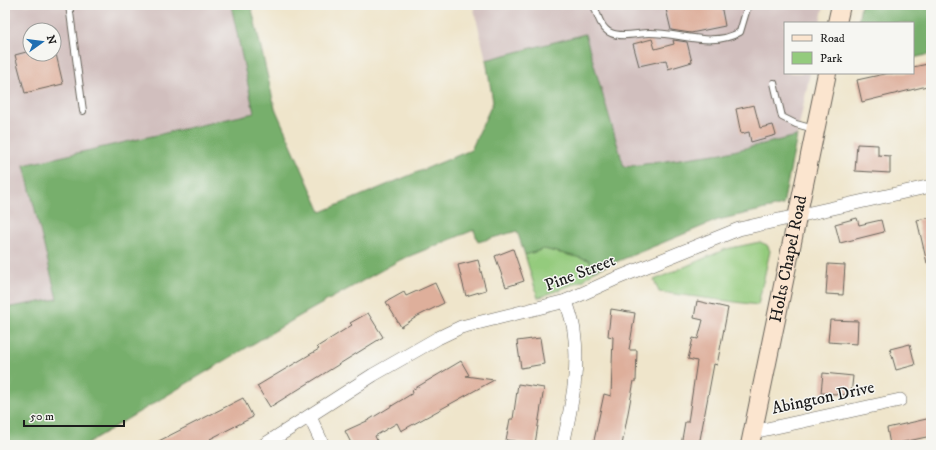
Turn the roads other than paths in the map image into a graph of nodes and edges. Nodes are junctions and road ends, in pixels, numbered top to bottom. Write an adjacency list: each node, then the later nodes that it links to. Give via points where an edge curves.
1 (69, 5): 8 (lane)
2 (594, 5): 3 (lane, via 599,20 609,32 617,35 651,33 698,39 730,38 740,32)
3 (748, 5)
4 (841, 5): 5 (street)
5 (837, 22)
6 (827, 74): 9 (street, Holts Chapel Road)
7 (774, 83): 9 (lane, via 782,117)
8 (83, 111)
9 (815, 130): 11 (street, Holts Chapel Road)
10 (931, 186): 11 (street, Pine Street)
11 (797, 217): 12 (street, Pine Street, via 739,229); 15 (street, Holts Chapel Road)
12 (566, 301): 14 (street, Pine Street, via 456,330 373,375); 18 (street, via 574,330 576,360 574,394)
13 (900, 400): 15 (street, Abington Drive)
14 (310, 417): 16 (street, Pine Street); 17 (street)
15 (751, 438)
16 (264, 445)
17 (323, 445)
18 (563, 445)

